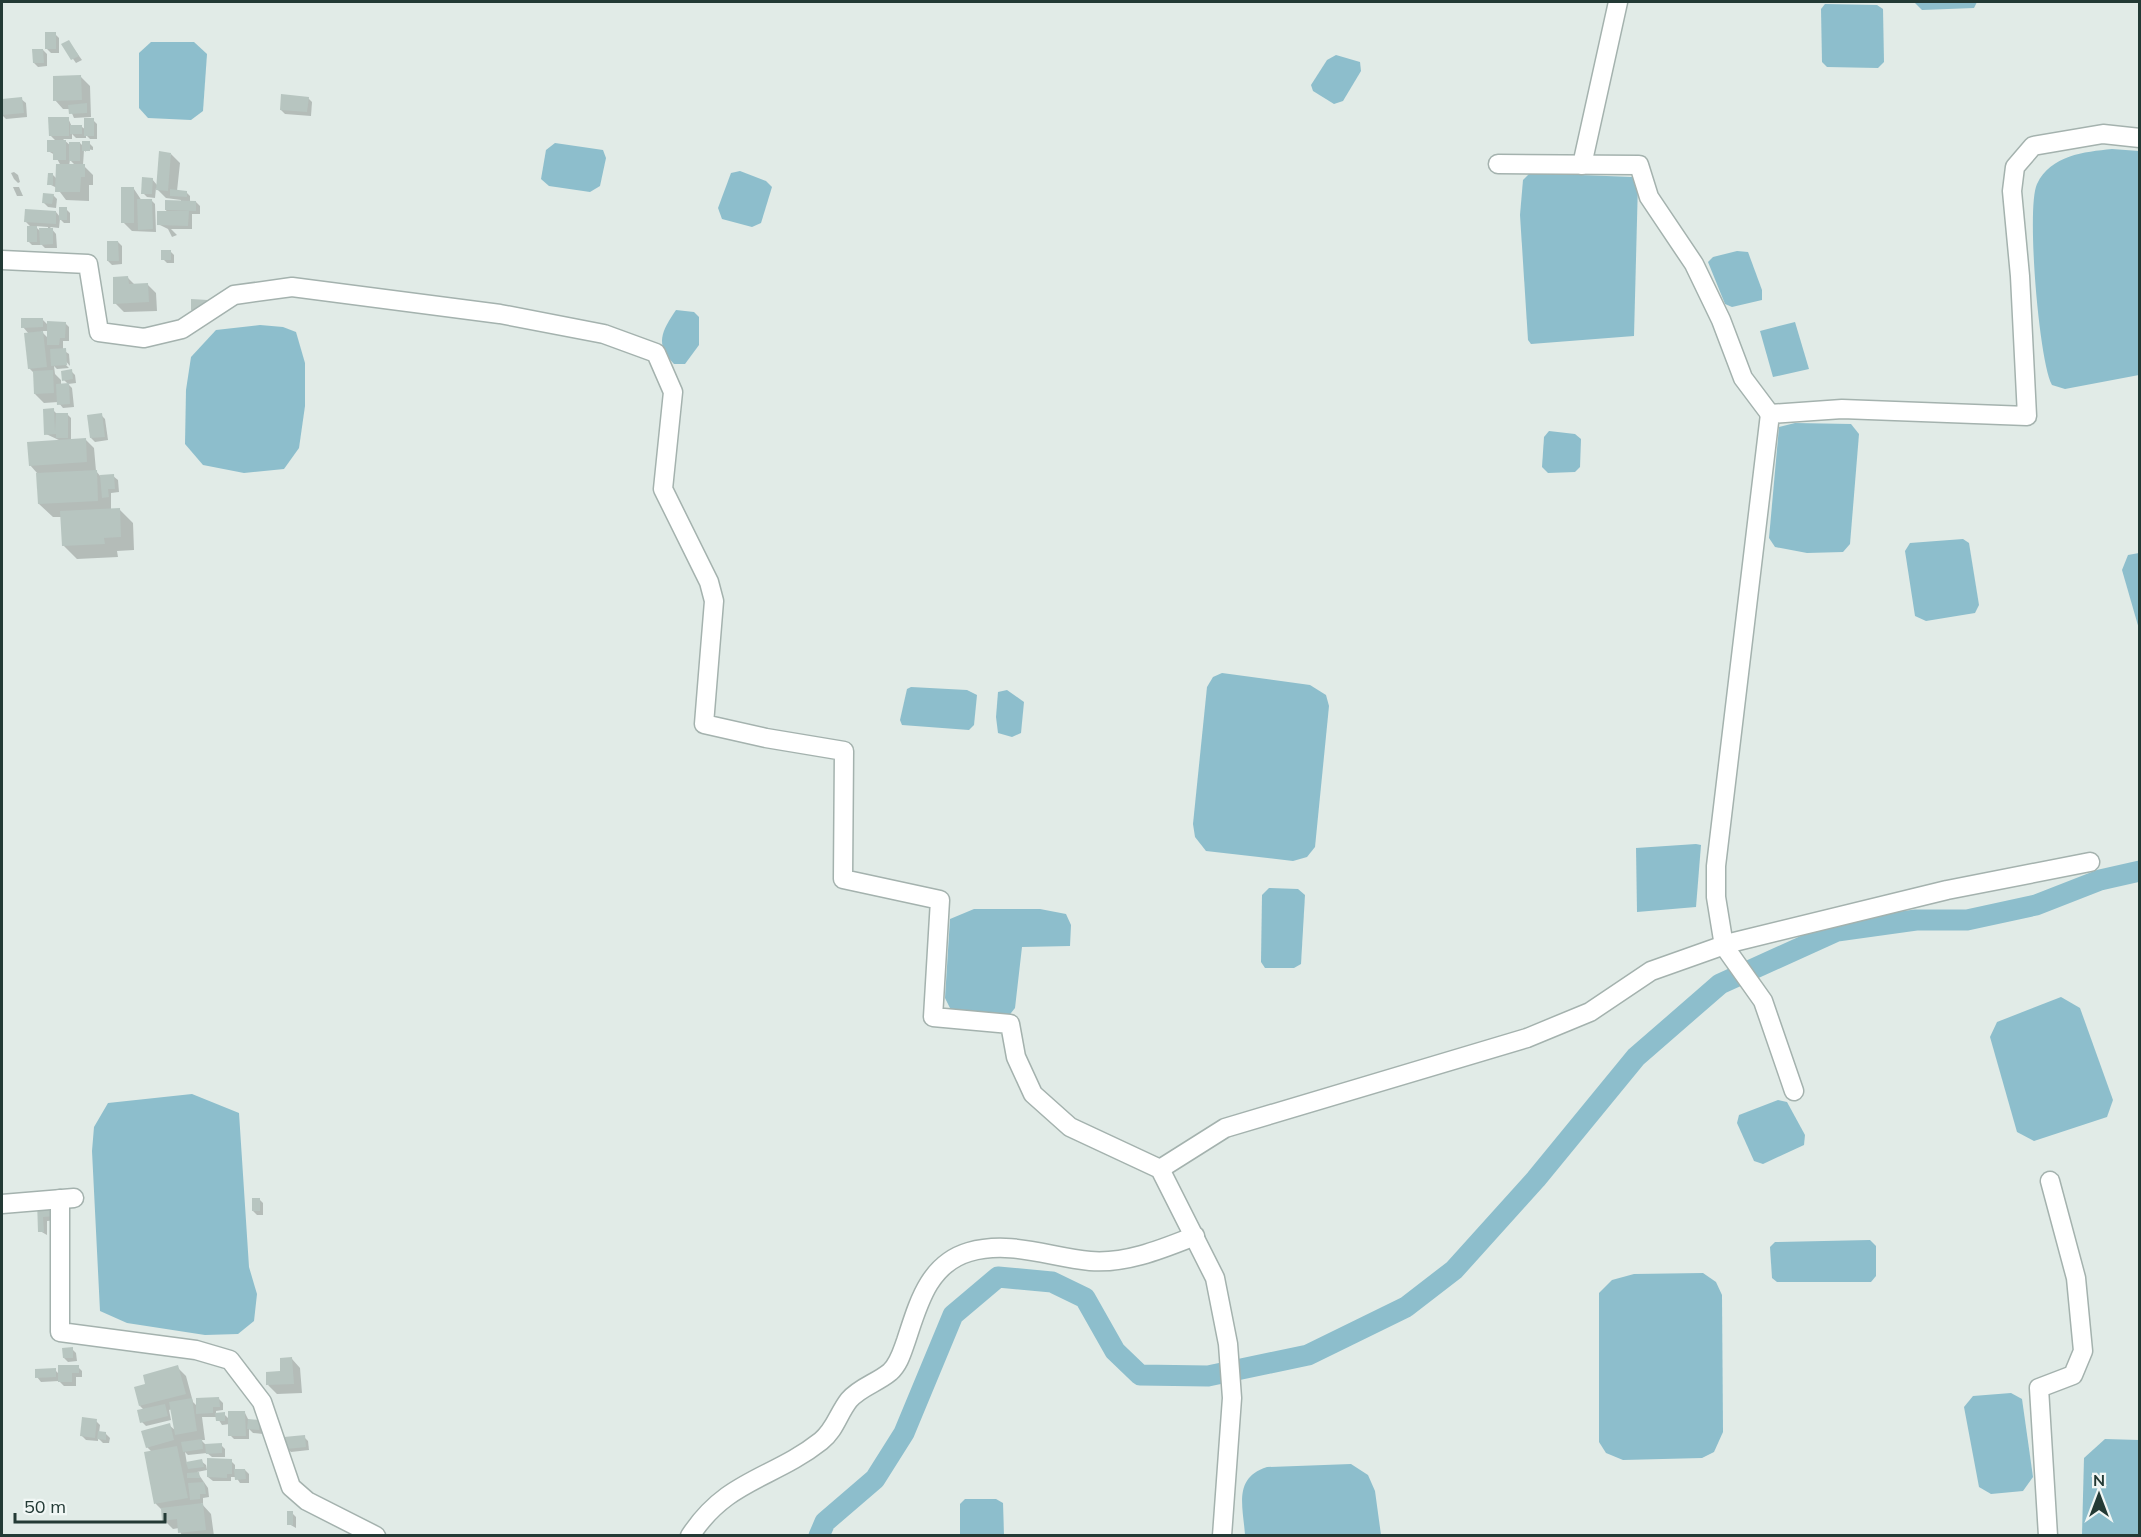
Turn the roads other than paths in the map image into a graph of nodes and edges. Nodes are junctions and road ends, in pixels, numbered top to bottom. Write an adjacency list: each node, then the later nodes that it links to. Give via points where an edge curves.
1 (1618, 2): 4 (street)
2 (2139, 138): 6 (street, via 2103,134 2033,146 2015,167 2012,191 2026,416 1842,409)
3 (1498, 164): 4 (street)
4 (1582, 165): 6 (street, via 1639,165 1649,197 1694,264 1743,378)
5 (2, 260): 10 (street, via 88,264 99,332 144,338 183,329 234,295 292,287 500,314 604,334 656,353 673,392 663,489 709,582 714,601 704,724 844,752 843,879 940,900 933,1017 1010,1024 1016,1057 1033,1094 1070,1127)
6 (1770, 414): 8 (street, via 1716,866 1716,897)
7 (2090, 862): 8 (street, via 1947,890)
8 (1728, 952): 9 (street, via 1763,1001); 10 (street, via 1652,971 1590,1012 1527,1038 1225,1128)
9 (1794, 1091)
10 (1160, 1168): 13 (street)
11 (2050, 1181): 17 (street, via 2076,1278 2083,1351 2073,1375 2039,1388)
12 (2, 1204): 14 (street, via 67,1198 60,1332 196,1350 230,1360 262,1402 291,1487 307,1501)
13 (1195, 1236): 15 (street, via 1124,1258 1092,1261 1002,1247 967,1253 949,1261 933,1276 920,1300 900,1360 891,1372 848,1401 821,1441 726,1495 702,1517); 16 (street, via 1215,1278 1228,1344 1232,1398)
14 (376, 1536)
15 (690, 1536)
16 (1222, 1536)
17 (2048, 1536)

